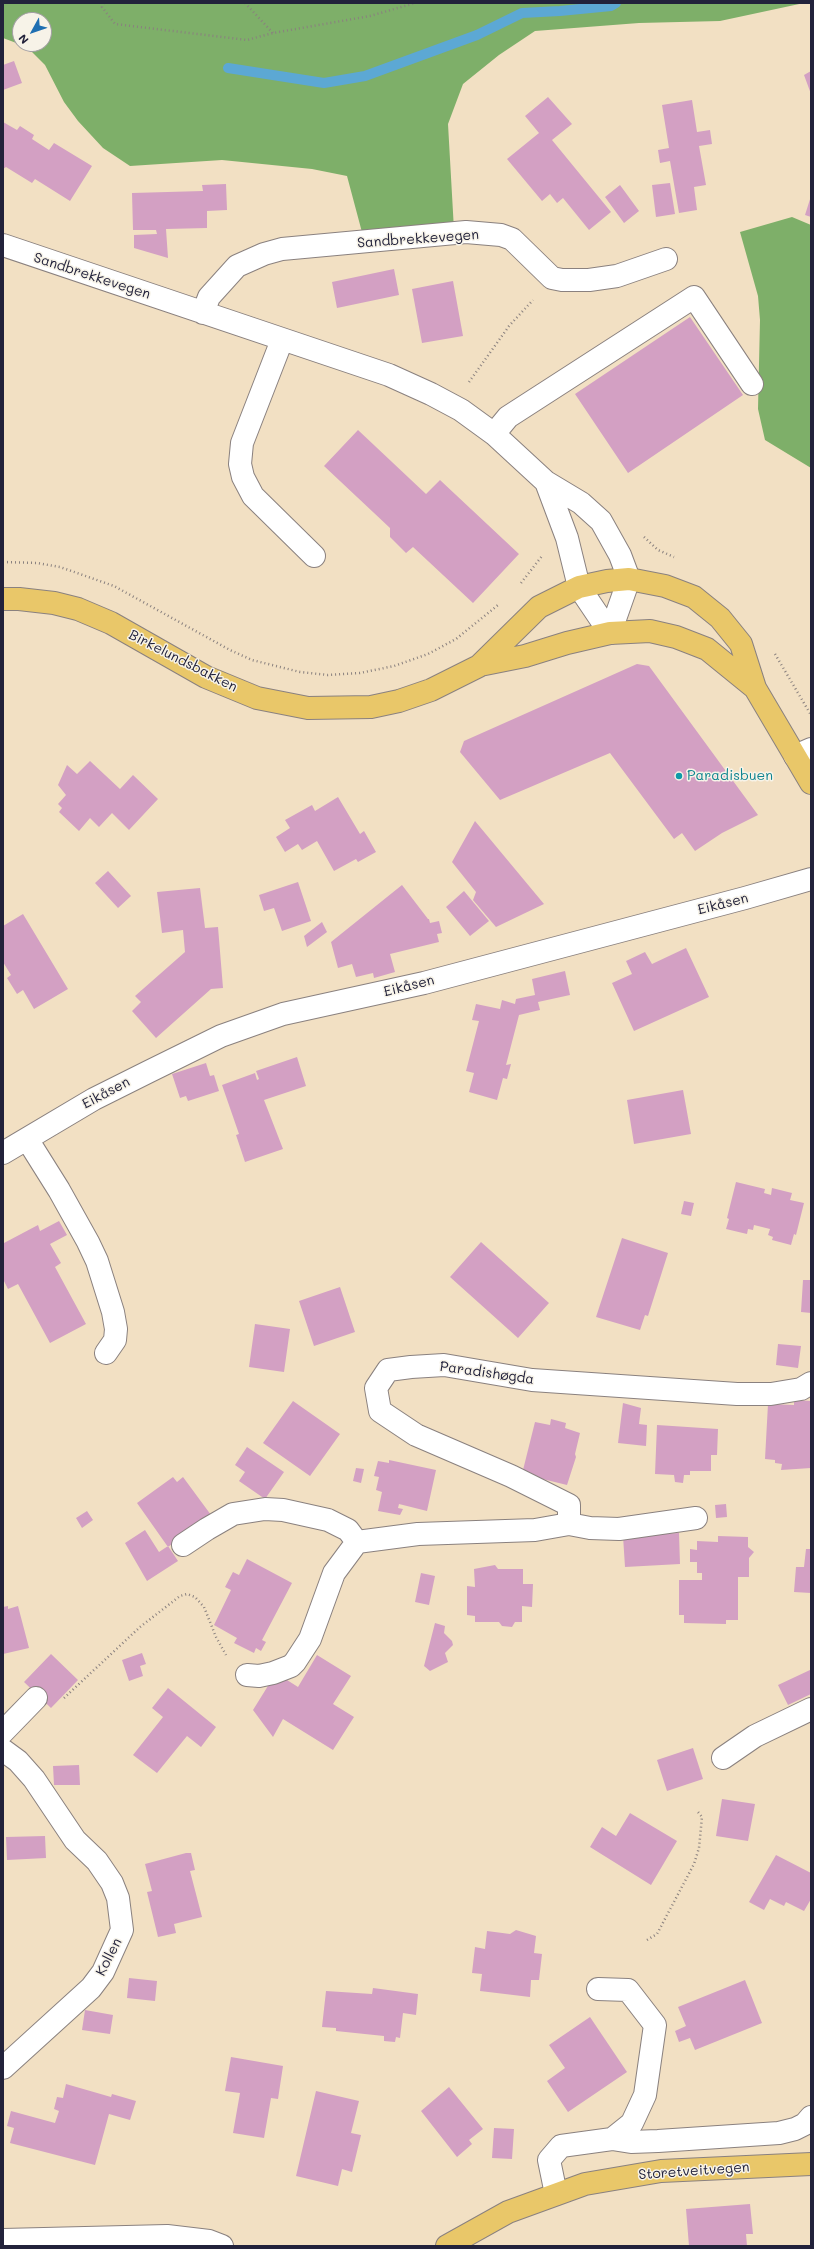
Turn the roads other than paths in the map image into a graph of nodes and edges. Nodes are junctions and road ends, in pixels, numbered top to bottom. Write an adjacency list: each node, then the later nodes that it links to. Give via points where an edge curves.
1 (3, 245): 3 (street, Sandbrekkevegen)
2 (666, 259): 3 (street, Sandbrekkevegen, via 617,276 589,280 552,278 512,239 501,235 466,232 282,249 237,266 209,297)
3 (203, 313): 4 (street, Sandbrekkevegen)
4 (282, 340): 6 (street, Sandbrekkevegen, via 389,375 462,410); 8 (street, via 242,443 240,464 243,478 253,496)
5 (752, 384): 6 (street, via 694,297 508,418)
6 (494, 434): 7 (street, Sandbrekkevegen)
7 (546, 482): 9 (street, Sandbrekkevegen, via 581,503 600,521 620,554); 10 (street, Sandbrekkevegen, via 567,538)
8 (314, 556)
9 (629, 580): 10 (main road, via 607,581); 12 (street); 14 (main road, via 665,586 694,597 720,618 741,644)
10 (579, 587): 12 (street, Sandbrekkevegen); 13 (main road, via 539,607)
11 (3, 600): 13 (main road, Birkelundsbakken, via 54,603 78,609 111,624 206,676 257,698 308,708 371,707 399,701 431,690)
12 (610, 633): 13 (main road); 14 (main road, via 650,631 676,637 707,649)
13 (479, 666)
14 (755, 688): 15 (main road)
15 (803, 752): 16 (main road)
16 (811, 783)
17 (811, 879): 18 (street, Eikåsen, via 381,994 355,996 283,1014 221,1036 94,1099)
18 (27, 1139): 19 (street, Eikåsen); 20 (street, via 59,1190 97,1261 116,1329 115,1340)
19 (3, 1152)
20 (106, 1353)
21 (811, 1383): 23 (street, Paradishøgda, via 801,1389 771,1394 737,1394 532,1380 444,1365 388,1370 376,1388 380,1411 416,1435 512,1476 569,1505)
22 (696, 1518): 23 (street, via 619,1529)
23 (569, 1524): 24 (street, via 535,1530 418,1534)
24 (357, 1542): 25 (street, via 348,1530 328,1520 283,1510 265,1509 233,1514); 26 (street, via 334,1573 310,1639 295,1662 273,1673)
25 (184, 1545)
26 (246, 1675)
27 (36, 1698): 29 (street)
28 (811, 1709): 31 (street, via 755,1736)
29 (3, 1732)
30 (3, 1750): 33 (street, Kollen, via 18,1761 34,1779 75,1840 97,1861 112,1883 118,1898 122,1930 103,1972 91,1988)
31 (723, 1758)
32 (598, 1989): 35 (street, via 628,1990 655,2025 645,2095 632,2123)
33 (3, 2068)
34 (811, 2117): 35 (street, via 795,2129 779,2132 658,2141 631,2142)
35 (612, 2139): 37 (street, via 561,2146 549,2160)
36 (811, 2164): 37 (main road, Storetveitvegen, via 661,2171 584,2184)
37 (556, 2194): 40 (main road, Storetveitvegen, via 508,2212)
38 (3, 2240): 39 (street, via 167,2236)
39 (222, 2246)
40 (446, 2246)

